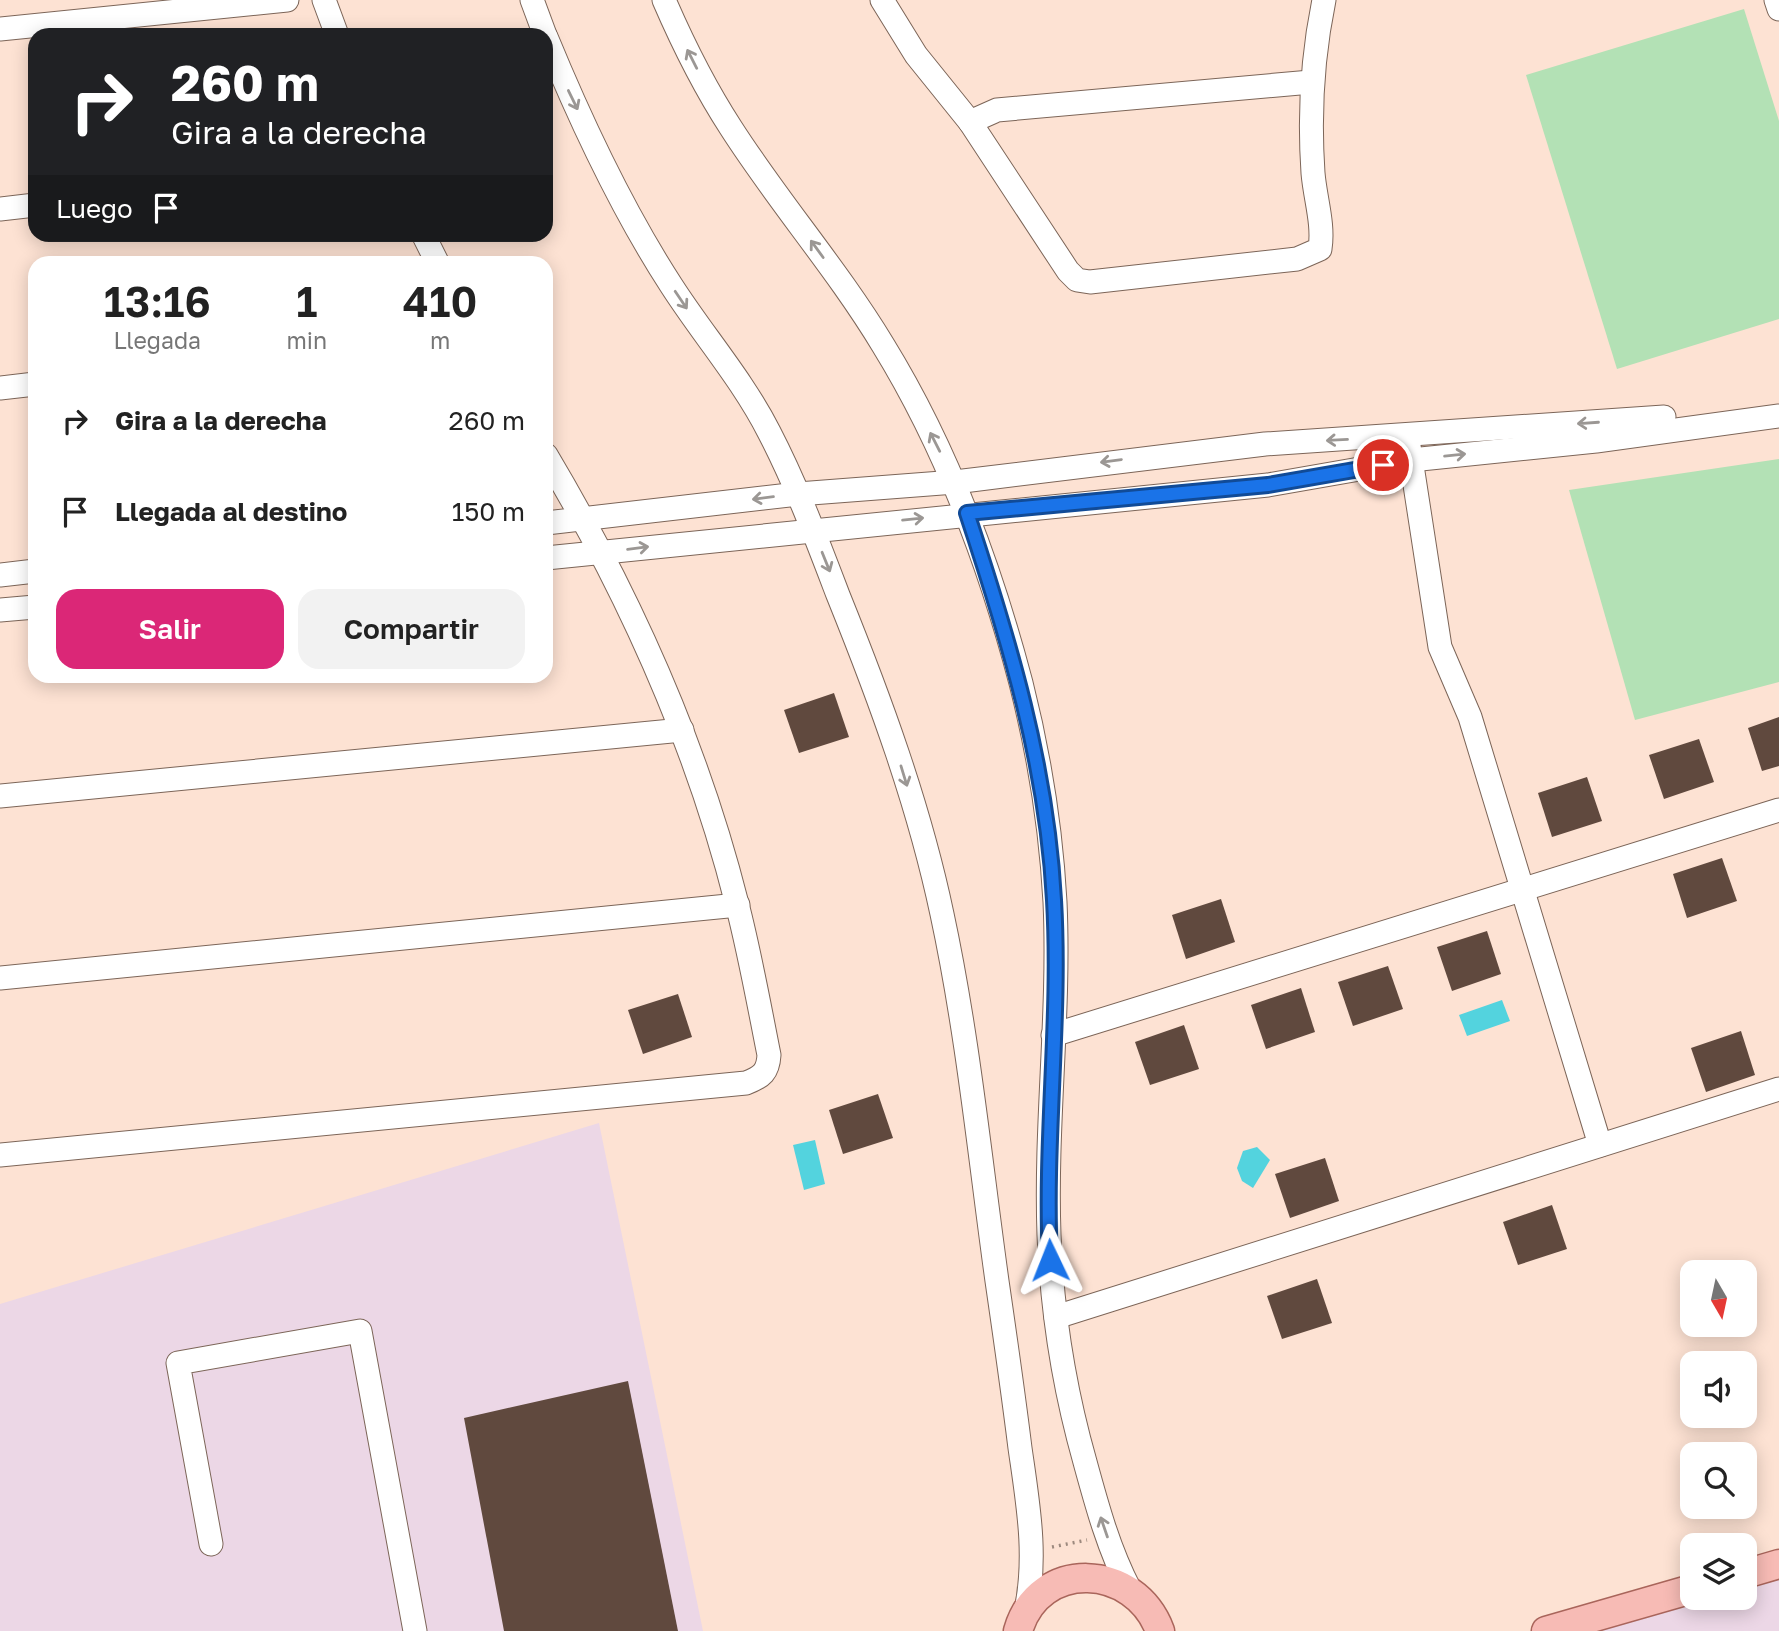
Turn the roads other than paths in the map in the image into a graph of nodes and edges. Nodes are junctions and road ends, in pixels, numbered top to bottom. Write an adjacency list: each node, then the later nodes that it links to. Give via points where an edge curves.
1 (287, 0): 11 (street)
2 (324, 0): 9 (street)
3 (532, 0): 10 (street)
4 (664, 0): 23 (street, one-way to 4, via 885,348 730,127)
5 (882, 0): 14 (street, via 916,55)
6 (1324, 0): 13 (street)
7 (1776, 0): 8 (street)
8 (1779, 9)
9 (334, 28)
10 (542, 28)
11 (0, 29)
12 (553, 53): 24 (street, one-way to 24, via 619,195 670,284 746,391)
13 (1311, 82): 14 (street, via 997,110); 14 (street, via 1313,174 1322,236 1320,249 1297,259 1077,280)
14 (970, 122)
15 (28, 206): 16 (street)
16 (0, 209)
17 (28, 385): 18 (street)
18 (0, 388)
19 (1779, 416): 20 (street, one-way to 20, via 1666,417); 21 (street, one-way to 19)
20 (1408, 436): 21 (street); 23 (street, one-way to 23, via 1265,444)
21 (1411, 460): 25 (street, via 1268,485); 38 (street, via 1440,647 1470,718)
22 (553, 468): 26 (street)
23 (955, 482): 24 (street); 25 (street)
24 (798, 494): 26 (street, one-way to 26); 28 (street)
25 (967, 513): 28 (street, one-way to 25); 41 (street, via 1021,684 1038,764 1055,900)
26 (584, 520): 27 (street); 29 (street)
27 (553, 522)
28 (813, 530): 29 (street, one-way to 28); 51 (street, one-way to 51, via 892,739 943,918 1031,1531 1030,1591)
29 (602, 552): 30 (street); 35 (street)
30 (553, 557)
31 (28, 572): 32 (street)
32 (0, 575)
33 (28, 608): 34 (street)
34 (0, 610)
35 (682, 730): 36 (street); 39 (street)
36 (0, 796)
37 (1779, 810): 38 (street)
38 (1523, 891): 41 (street); 43 (street)
39 (738, 905): 40 (street); 44 (street, via 769,1055 768,1068 760,1078 746,1083)
40 (0, 978)
41 (1053, 1035): 45 (street, via 1049,1201)
42 (1779, 1089): 43 (street)
43 (1600, 1145): 45 (street)
44 (0, 1155)
45 (1056, 1317): 49 (street, one-way to 45, via 1112,1552 1074,1425)
46 (211, 1544): 53 (street, via 178,1363 360,1331)
47 (1779, 1564): 48 (main road)
48 (1757, 1570)
49 (1130, 1590): 51 (main road, via 1108,1580 1072,1580 1040,1596); 52 (main road)
50 (1680, 1592): 54 (main road)
51 (1022, 1623)
52 (1162, 1627)
53 (415, 1631)
54 (1546, 1631)

